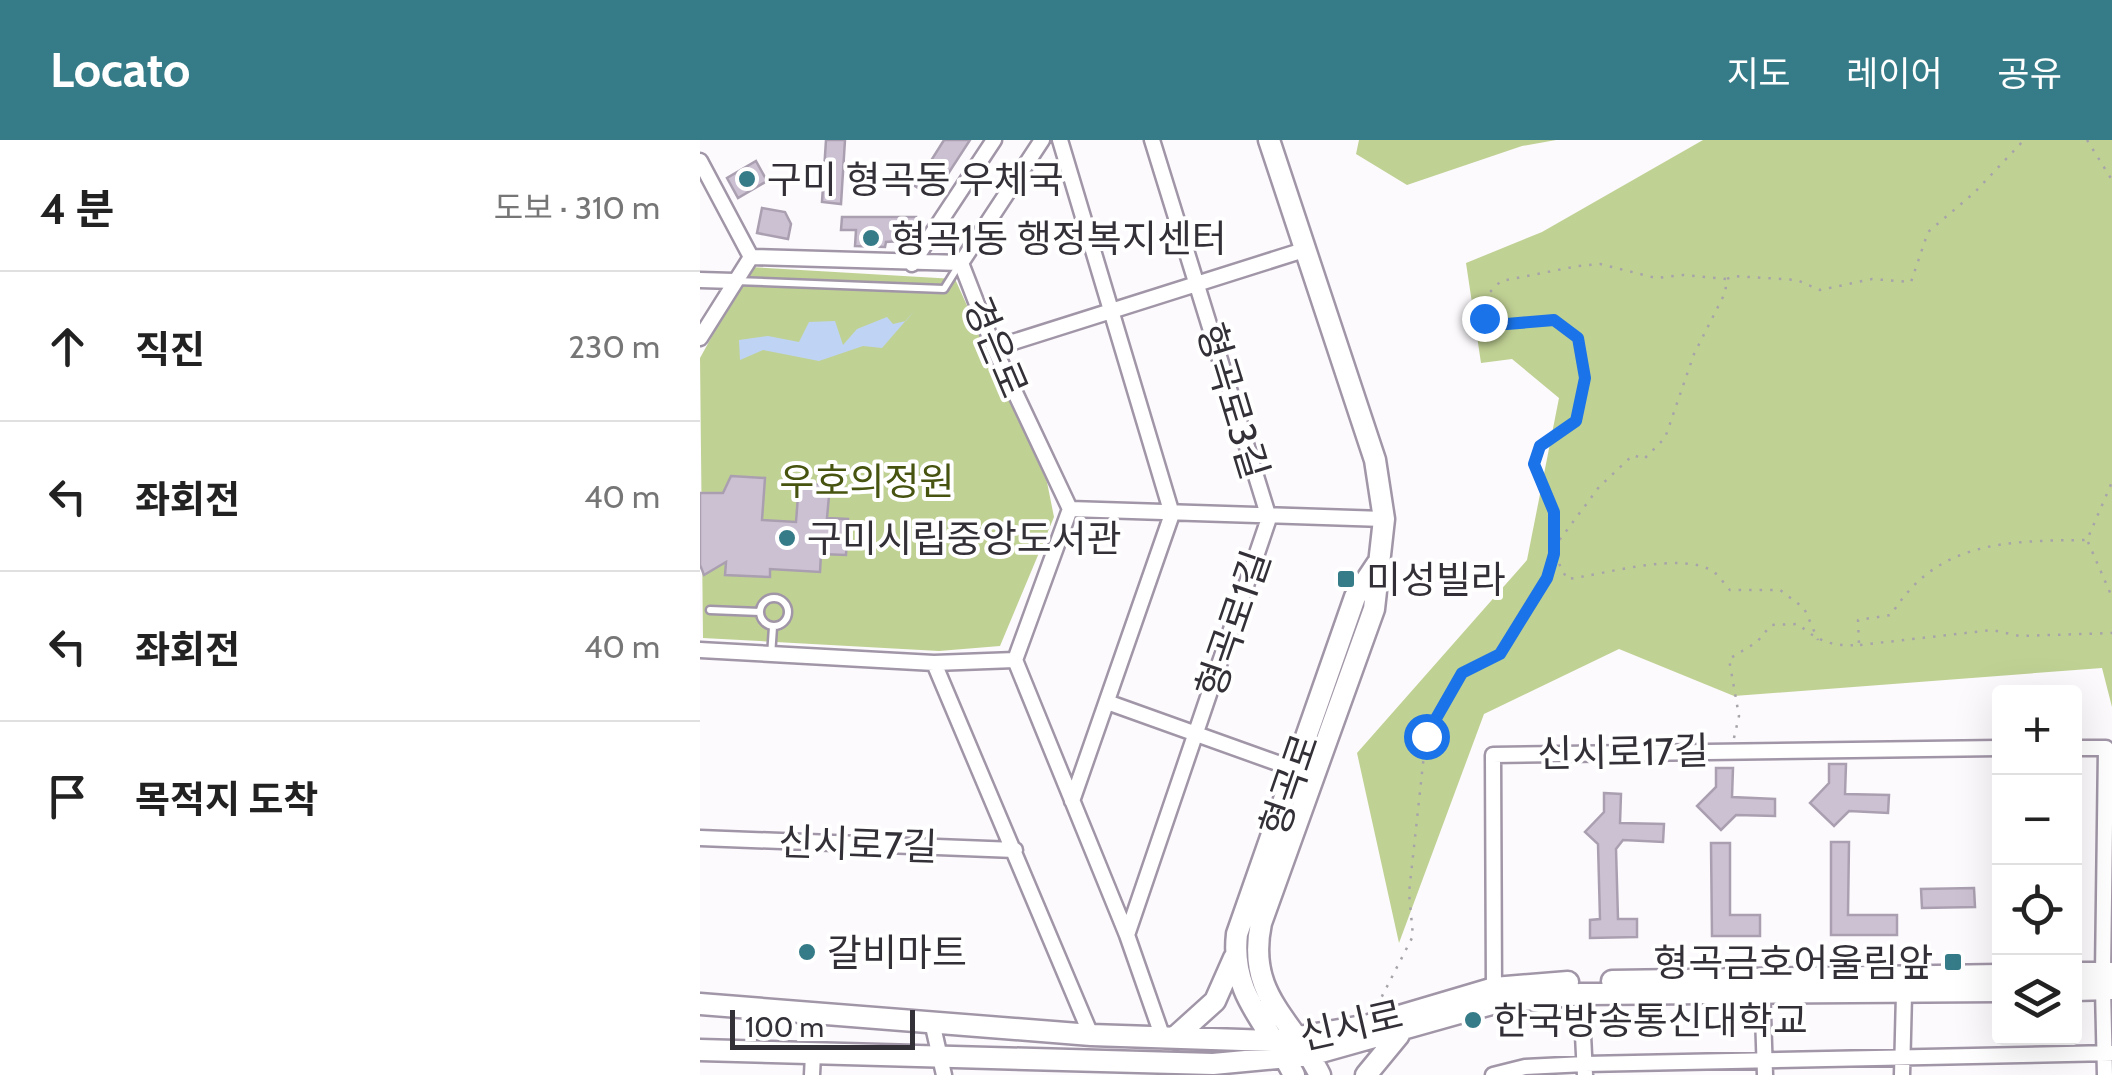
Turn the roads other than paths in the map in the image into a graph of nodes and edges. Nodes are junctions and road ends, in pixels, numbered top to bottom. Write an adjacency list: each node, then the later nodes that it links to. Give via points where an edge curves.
1 (994, 140): 10 (street)
2 (1042, 140): 9 (street)
3 (1060, 140): 14 (street)
4 (1152, 140): 13 (street, 형곡로3길)
5 (1269, 140): 7 (street, 형곡로)
6 (700, 161): 8 (street)
7 (1306, 249): 13 (street); 20 (street, 형곡로, via 1375,460)
8 (752, 257): 10 (street, 경은로); 12 (street)
9 (961, 263): 10 (street, 경은로); 12 (lane, via 944,289); 16 (street, 경은로)
10 (912, 264)
11 (700, 280): 12 (street)
12 (734, 281): 15 (street)
13 (1197, 284): 14 (street); 19 (street, 형곡로3길)
14 (1110, 311): 16 (street); 18 (street)
15 (700, 338)
16 (994, 348): 17 (street, 경은로)
17 (1070, 509): 18 (street, 형곡로3길); 27 (street)
18 (1172, 514): 19 (street, 형곡로3길); 29 (street)
19 (1269, 518): 20 (street, 형곡로3길); 30 (street, 형곡로1길)
20 (1384, 518): 21 (street, 형곡로)
21 (1377, 564): 33 (street, 형곡로, via 1354,597); 49 (street, 형곡로, via 1374,609 1261,923 1255,950)
22 (710, 610): 23 (lane)
23 (760, 612): 24 (lane); 24 (lane, via 768,599 786,604 788,618)
24 (772, 627): 26 (lane)
25 (700, 650): 26 (street)
26 (770, 656): 28 (street)
27 (1015, 660): 28 (street); 34 (street)
28 (934, 663): 36 (street)
29 (1107, 702): 30 (street, 형곡로1길); 34 (street)
30 (1197, 731): 33 (street, 형곡로1길); 37 (street)
31 (1992, 748): 47 (street, 신시로17길, via 1494,755)
32 (2082, 748): 41 (street, via 2106,748)
33 (1294, 769): 38 (street, 형곡로)
34 (1072, 801): 37 (street)
35 (700, 838): 36 (street, 신시로7길)
36 (1015, 850): 52 (street)
37 (1127, 936): 53 (street)
38 (1235, 951): 49 (street, via 1244,997); 53 (street, 형곡로, via 1215,1001)
39 (1992, 975): 42 (street, 신시로)
40 (2082, 976): 41 (street)
41 (2108, 981): 43 (street); 56 (street)
42 (1762, 987): 45 (street, 신시로); 46 (street, 신시로); 47 (street, 신시로); 63 (street)
43 (2082, 988)
44 (1992, 992): 46 (street, 신시로)
45 (1581, 994): 47 (street, 신시로); 64 (street)
46 (1904, 994): 57 (street)
47 (1495, 995): 51 (street, 신시로); 54 (street, 신시로)
48 (700, 1004): 50 (street, 신시로)
49 (1264, 1009): 54 (street); 58 (street)
50 (932, 1022): 52 (street, 신시로); 60 (street)
51 (1408, 1027): 54 (street, 신시로); 67 (street)
52 (1090, 1035): 53 (street, 신시로)
53 (1169, 1038): 58 (street, 신시로)
54 (1304, 1046): 58 (street, 신시로); 66 (street)
55 (700, 1050): 59 (street, 신시로)
56 (2108, 1054): 57 (street); 70 (street)
57 (1902, 1055): 63 (street); 69 (street)
58 (1285, 1058): 62 (street, 신시로)
59 (812, 1065): 60 (street, 신시로)
60 (942, 1065): 61 (street, 신시로)
61 (1106, 1068): 62 (street, 신시로)
62 (1185, 1068): 65 (street)
63 (1764, 1068): 64 (street)
64 (1585, 1069): 68 (street, via 1524,1067)
65 (1220, 1075)
66 (1320, 1075)
67 (1366, 1075)
68 (1494, 1075)
69 (1902, 1075)
70 (2104, 1075)

